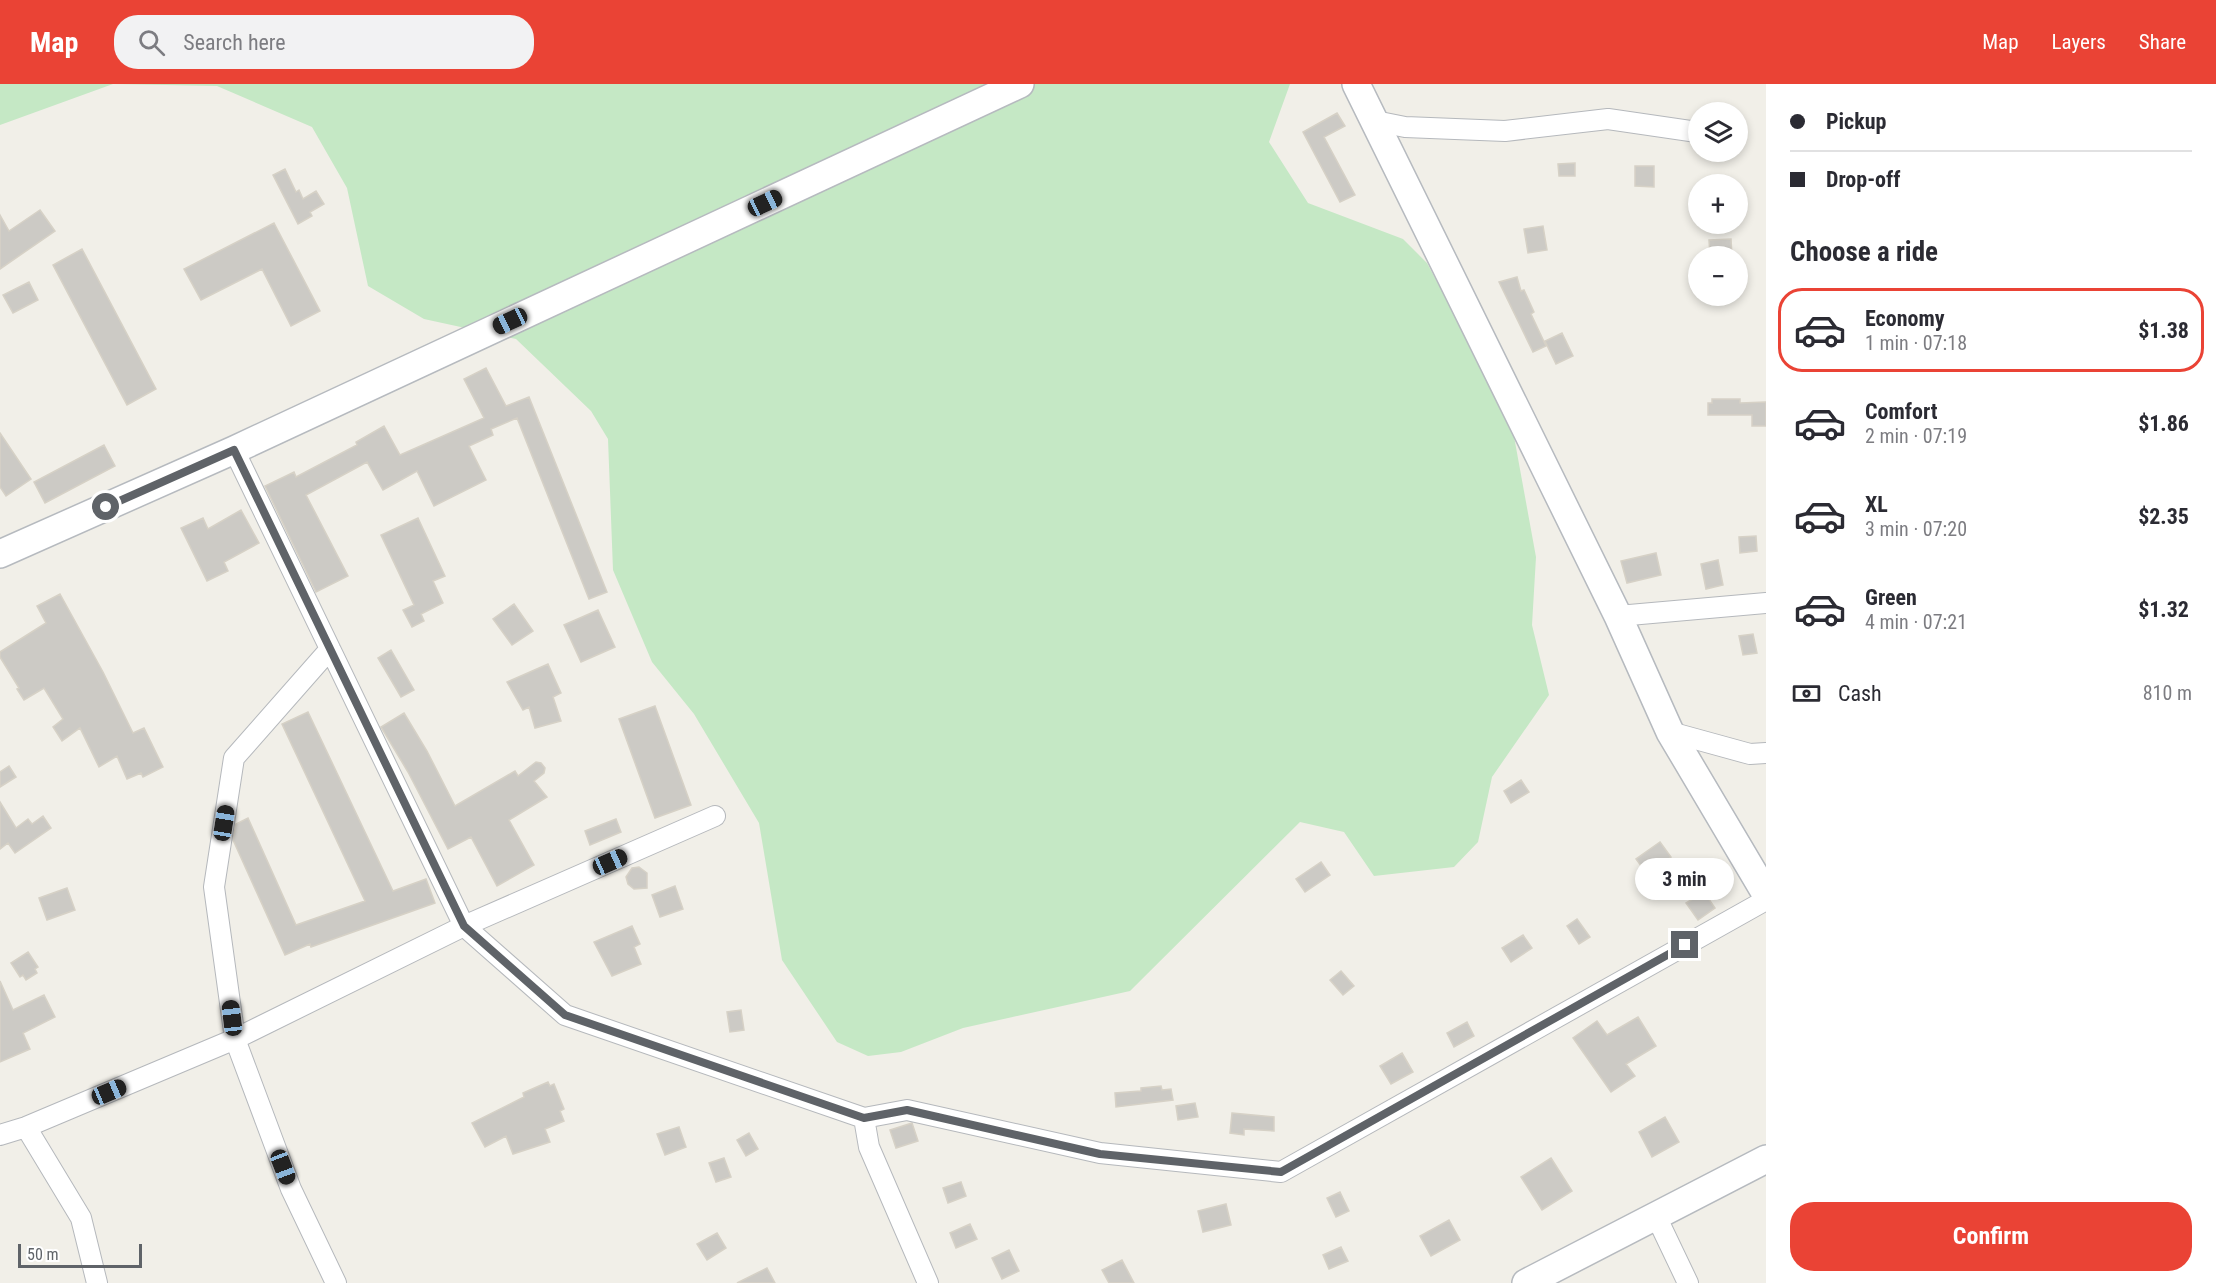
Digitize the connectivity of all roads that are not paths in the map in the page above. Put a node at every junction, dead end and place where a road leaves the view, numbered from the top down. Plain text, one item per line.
1 (1020, 84) edge
2 (1356, 84) edge
3 (1375, 122) junction
4 (1688, 131) edge
5 (234, 450) junction
6 (0, 554) edge
7 (1766, 603) edge
8 (1618, 616) junction
9 (330, 649) junction
10 (1670, 732) junction
11 (1766, 753) edge
12 (715, 816) dead end
13 (1766, 894) edge
14 (1766, 900) edge
15 (464, 926) junction
16 (235, 1040) junction
17 (864, 1118) junction
18 (26, 1126) junction
19 (0, 1135) edge
20 (1766, 1159) edge
21 (1656, 1216) junction
22 (97, 1283) edge
23 (336, 1283) edge
24 (928, 1283) edge
25 (1526, 1283) edge
26 (1688, 1283) edge

1 - 5 street
2 - 3 street
3 - 4 street
3 - 8 street
5 - 6 street
5 - 9 street
7 - 8 street
8 - 10 street
9 - 15 street
9 - 16 street
10 - 11 street
10 - 13 street
12 - 15 street
14 - 17 street
15 - 16 street
15 - 17 street
16 - 18 street
16 - 23 street
17 - 24 street
18 - 19 street
18 - 22 street
20 - 21 street
21 - 25 street
21 - 26 street

